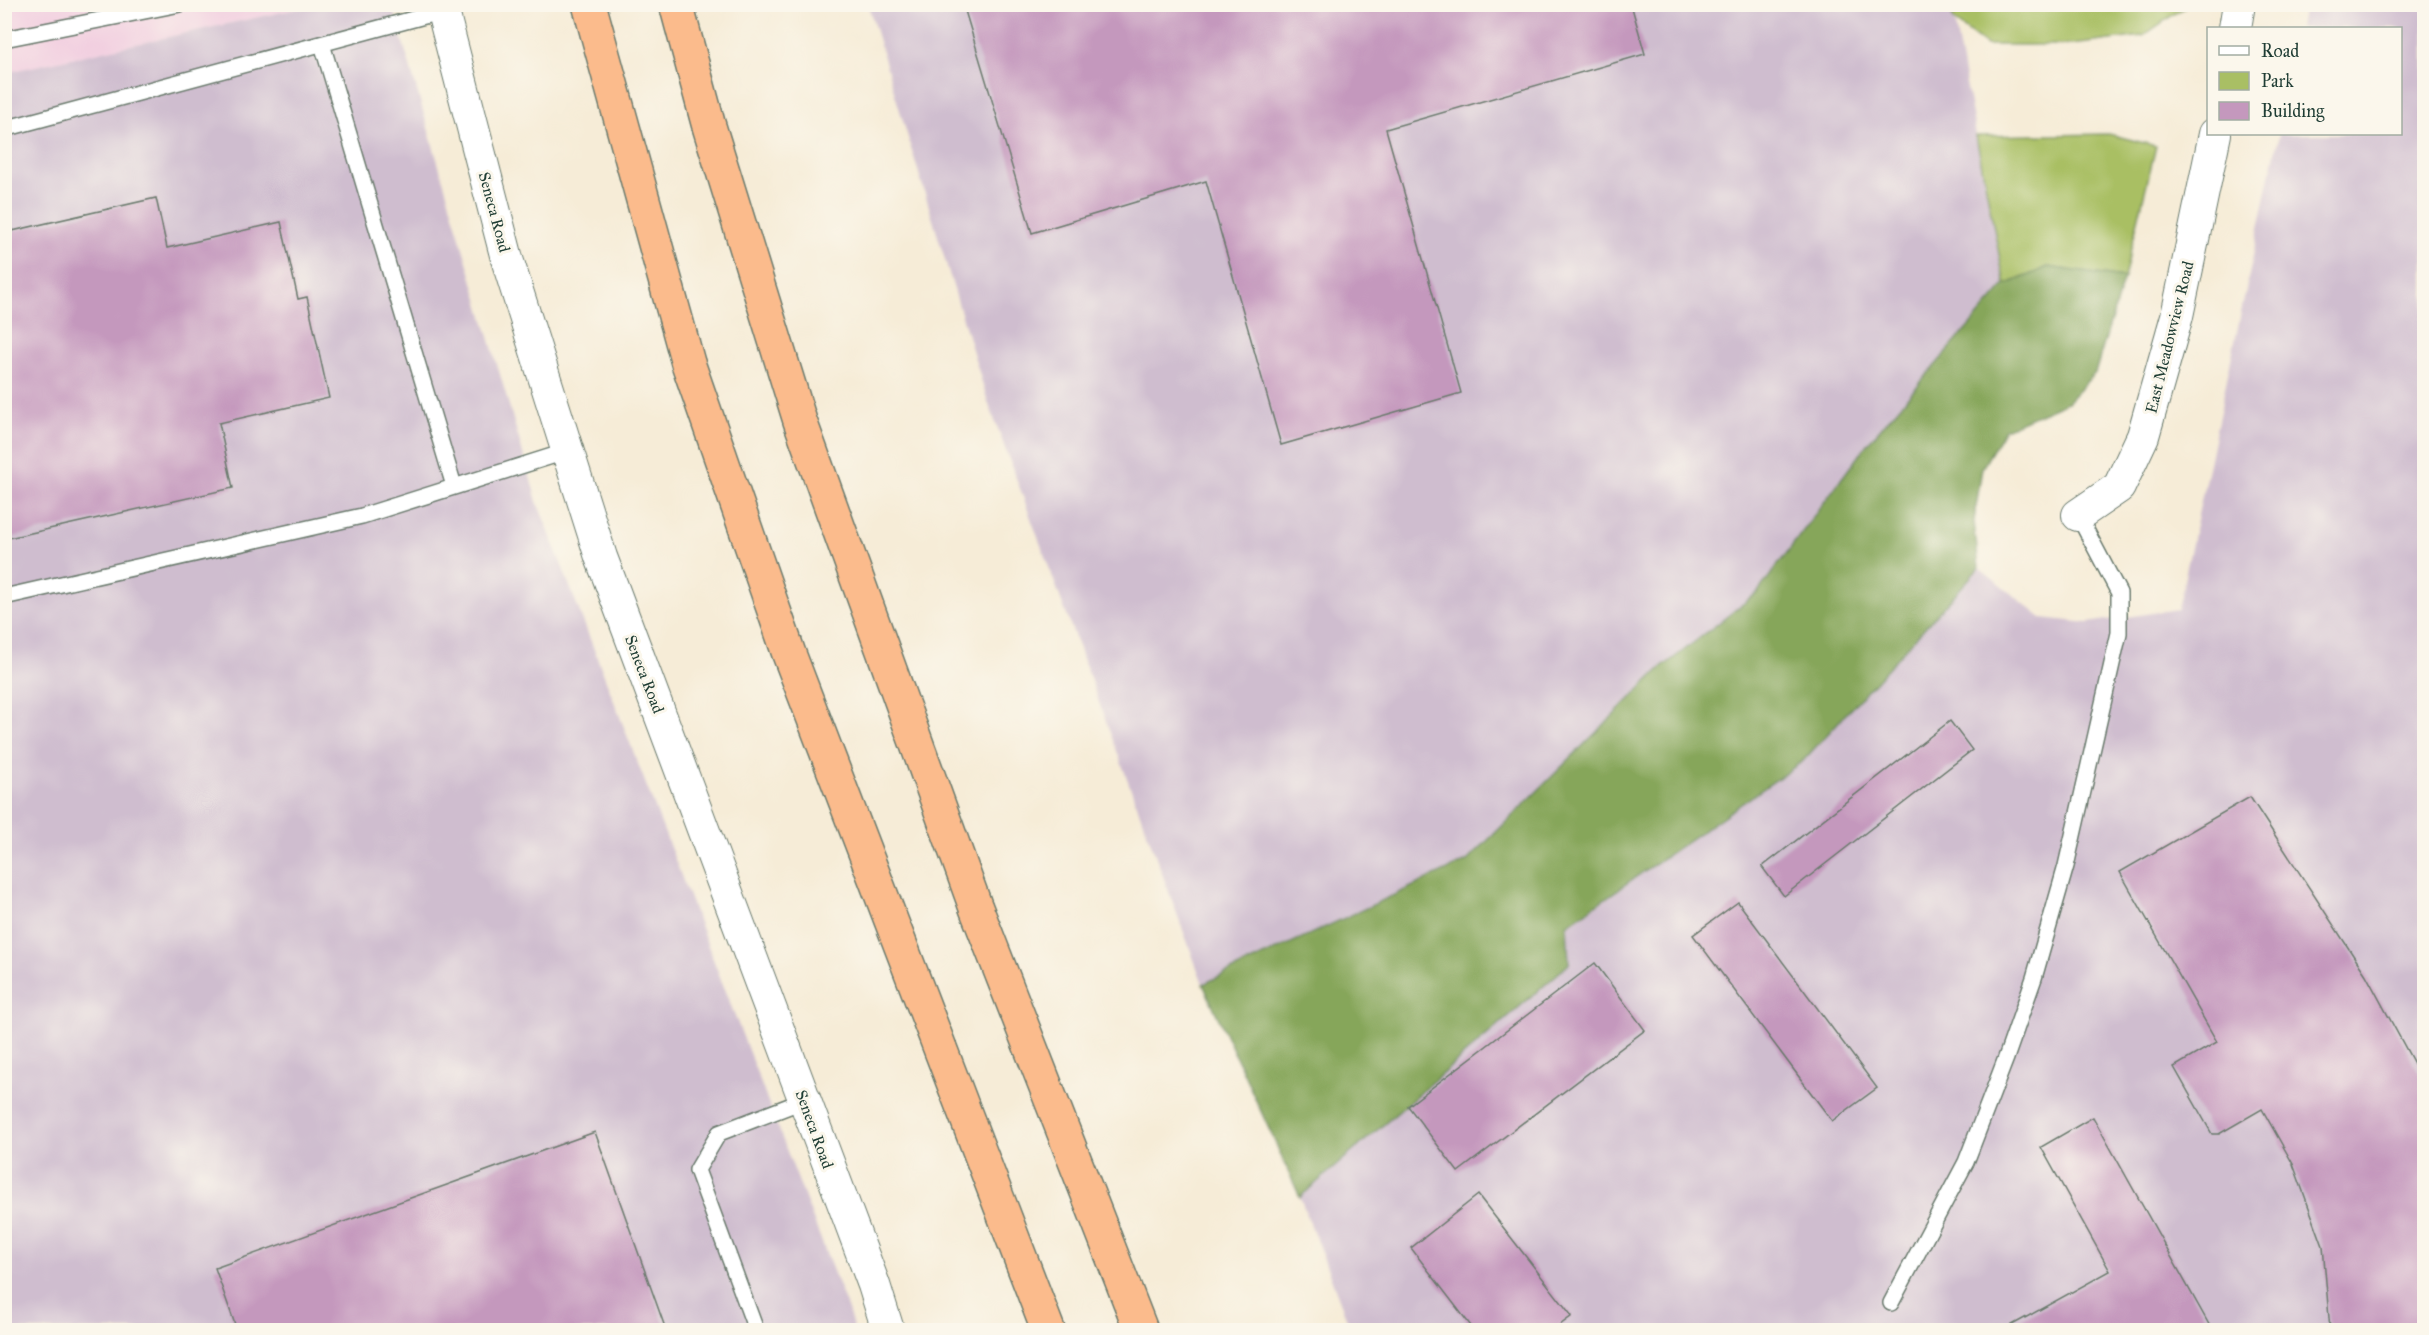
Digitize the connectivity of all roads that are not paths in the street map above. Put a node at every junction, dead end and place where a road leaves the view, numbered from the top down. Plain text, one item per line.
1 (180, 4) edge
2 (590, 4) edge
3 (676, 4) edge
4 (2239, 4) edge
5 (442, 8) edge
6 (2235, 27) edge
7 (4, 39) edge
8 (322, 44) junction
9 (4, 129) edge
10 (2216, 135) edge
11 (568, 451) junction
12 (454, 486) junction
13 (2078, 515) joint
14 (4, 597) edge
15 (805, 1100) junction
16 (1891, 1303) dead end
17 (756, 1330) edge
18 (888, 1330) edge
19 (1048, 1330) edge
20 (1142, 1330) edge

1 - 7 lane
2 - 19 highway
3 - 20 highway
4 - 6 street
5 - 8 lane
5 - 11 street, Seneca Road
8 - 9 lane
8 - 12 lane
10 - 13 street, East Meadowview Road
11 - 12 lane
11 - 15 street, Seneca Road
12 - 14 lane
13 - 16 lane
15 - 17 lane
15 - 18 street, Seneca Road

